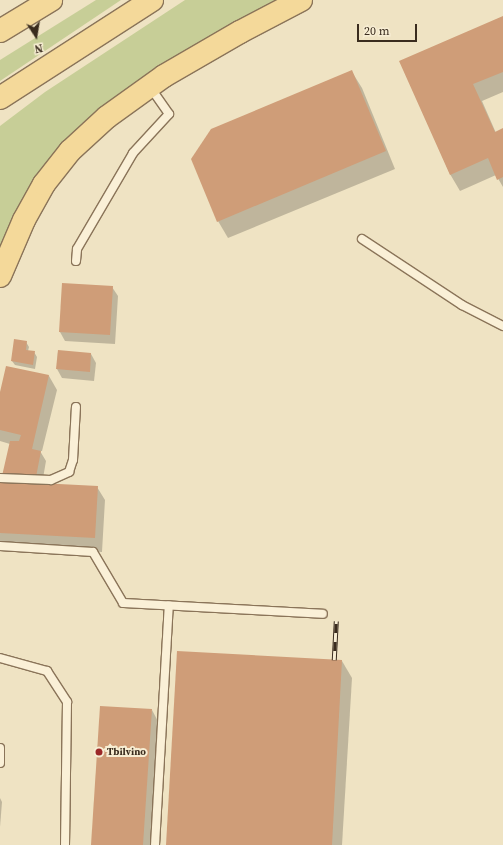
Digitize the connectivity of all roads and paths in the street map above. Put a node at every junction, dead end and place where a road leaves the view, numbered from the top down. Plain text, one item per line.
1 (152, 0) edge
2 (301, 0) edge
3 (41, 3) edge
4 (0, 31) edge
5 (149, 86) junction
6 (0, 98) edge
7 (362, 239) dead end
8 (76, 261) dead end
9 (0, 276) edge
10 (503, 326) edge
11 (76, 407) dead end
12 (0, 478) edge
13 (0, 546) edge
14 (169, 605) junction
15 (323, 614) dead end
16 (0, 658) edge
17 (0, 748) edge
18 (0, 763) edge
19 (65, 845) edge
20 (155, 845) edge

1 - 6 main road
2 - 5 main road
3 - 4 main road
5 - 8 lane
5 - 9 main road
7 - 10 lane
11 - 12 lane
13 - 14 lane
14 - 15 lane
14 - 20 lane
16 - 19 lane
17 - 18 lane

